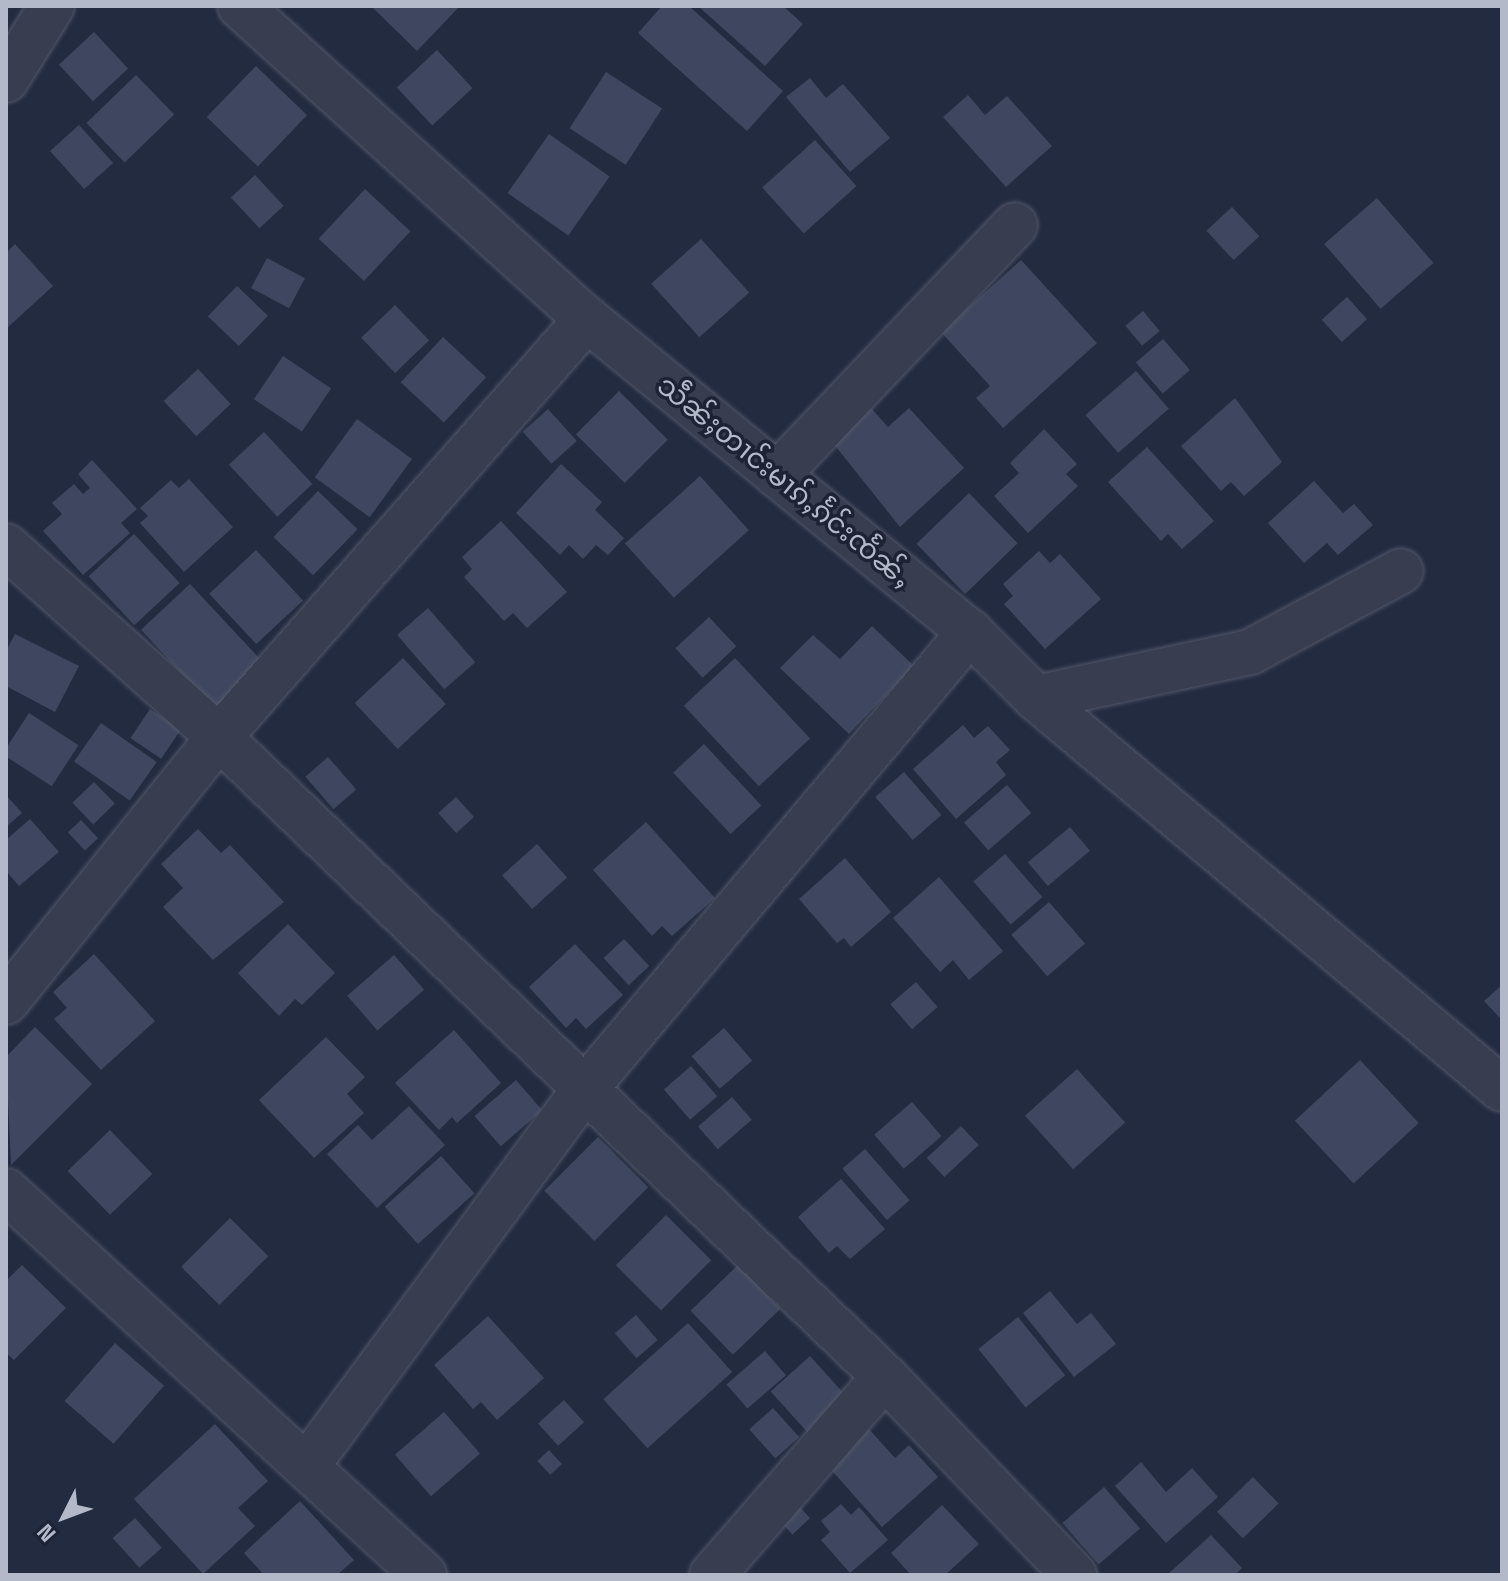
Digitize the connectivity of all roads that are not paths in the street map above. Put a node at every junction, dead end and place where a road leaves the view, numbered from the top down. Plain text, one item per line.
1 (52, 6) edge
2 (240, 6) edge
3 (6, 80) edge
4 (1015, 225) dead end
5 (587, 319) junction
6 (777, 475) junction
7 (6, 546) edge
8 (1401, 571) dead end
9 (970, 632) junction
10 (1036, 698) junction
11 (219, 737) junction
12 (6, 1002) edge
13 (585, 1089) junction
14 (1502, 1089) edge
15 (6, 1191) edge
16 (885, 1377) junction
17 (309, 1463) junction
18 (424, 1575) edge
19 (712, 1575) edge
20 (1074, 1575) edge

1 - 3 street
2 - 5 street, သဵၼ်ႈတၢင်းမၢၵ်ႇၵႅင်းၸႅၼ်ႇ
4 - 6 street
5 - 6 street, သဵၼ်ႈတၢင်းမၢၵ်ႇၵႅင်းၸႅၼ်ႇ
5 - 11 street
6 - 9 street, သဵၼ်ႈတၢင်းမၢၵ်ႇၵႅင်းၸႅၼ်ႇ
7 - 11 street
8 - 10 street
9 - 10 street, သဵၼ်ႈတၢင်းမၢၵ်ႇၵႅင်းၸႅၼ်ႇ
9 - 13 street
10 - 14 street, သဵၼ်ႈတၢင်းမၢၵ်ႇၵႅင်းၸႅၼ်ႇ
11 - 12 street
11 - 13 street
13 - 16 street
13 - 17 street
15 - 17 street
16 - 19 street
16 - 20 street
17 - 18 street

